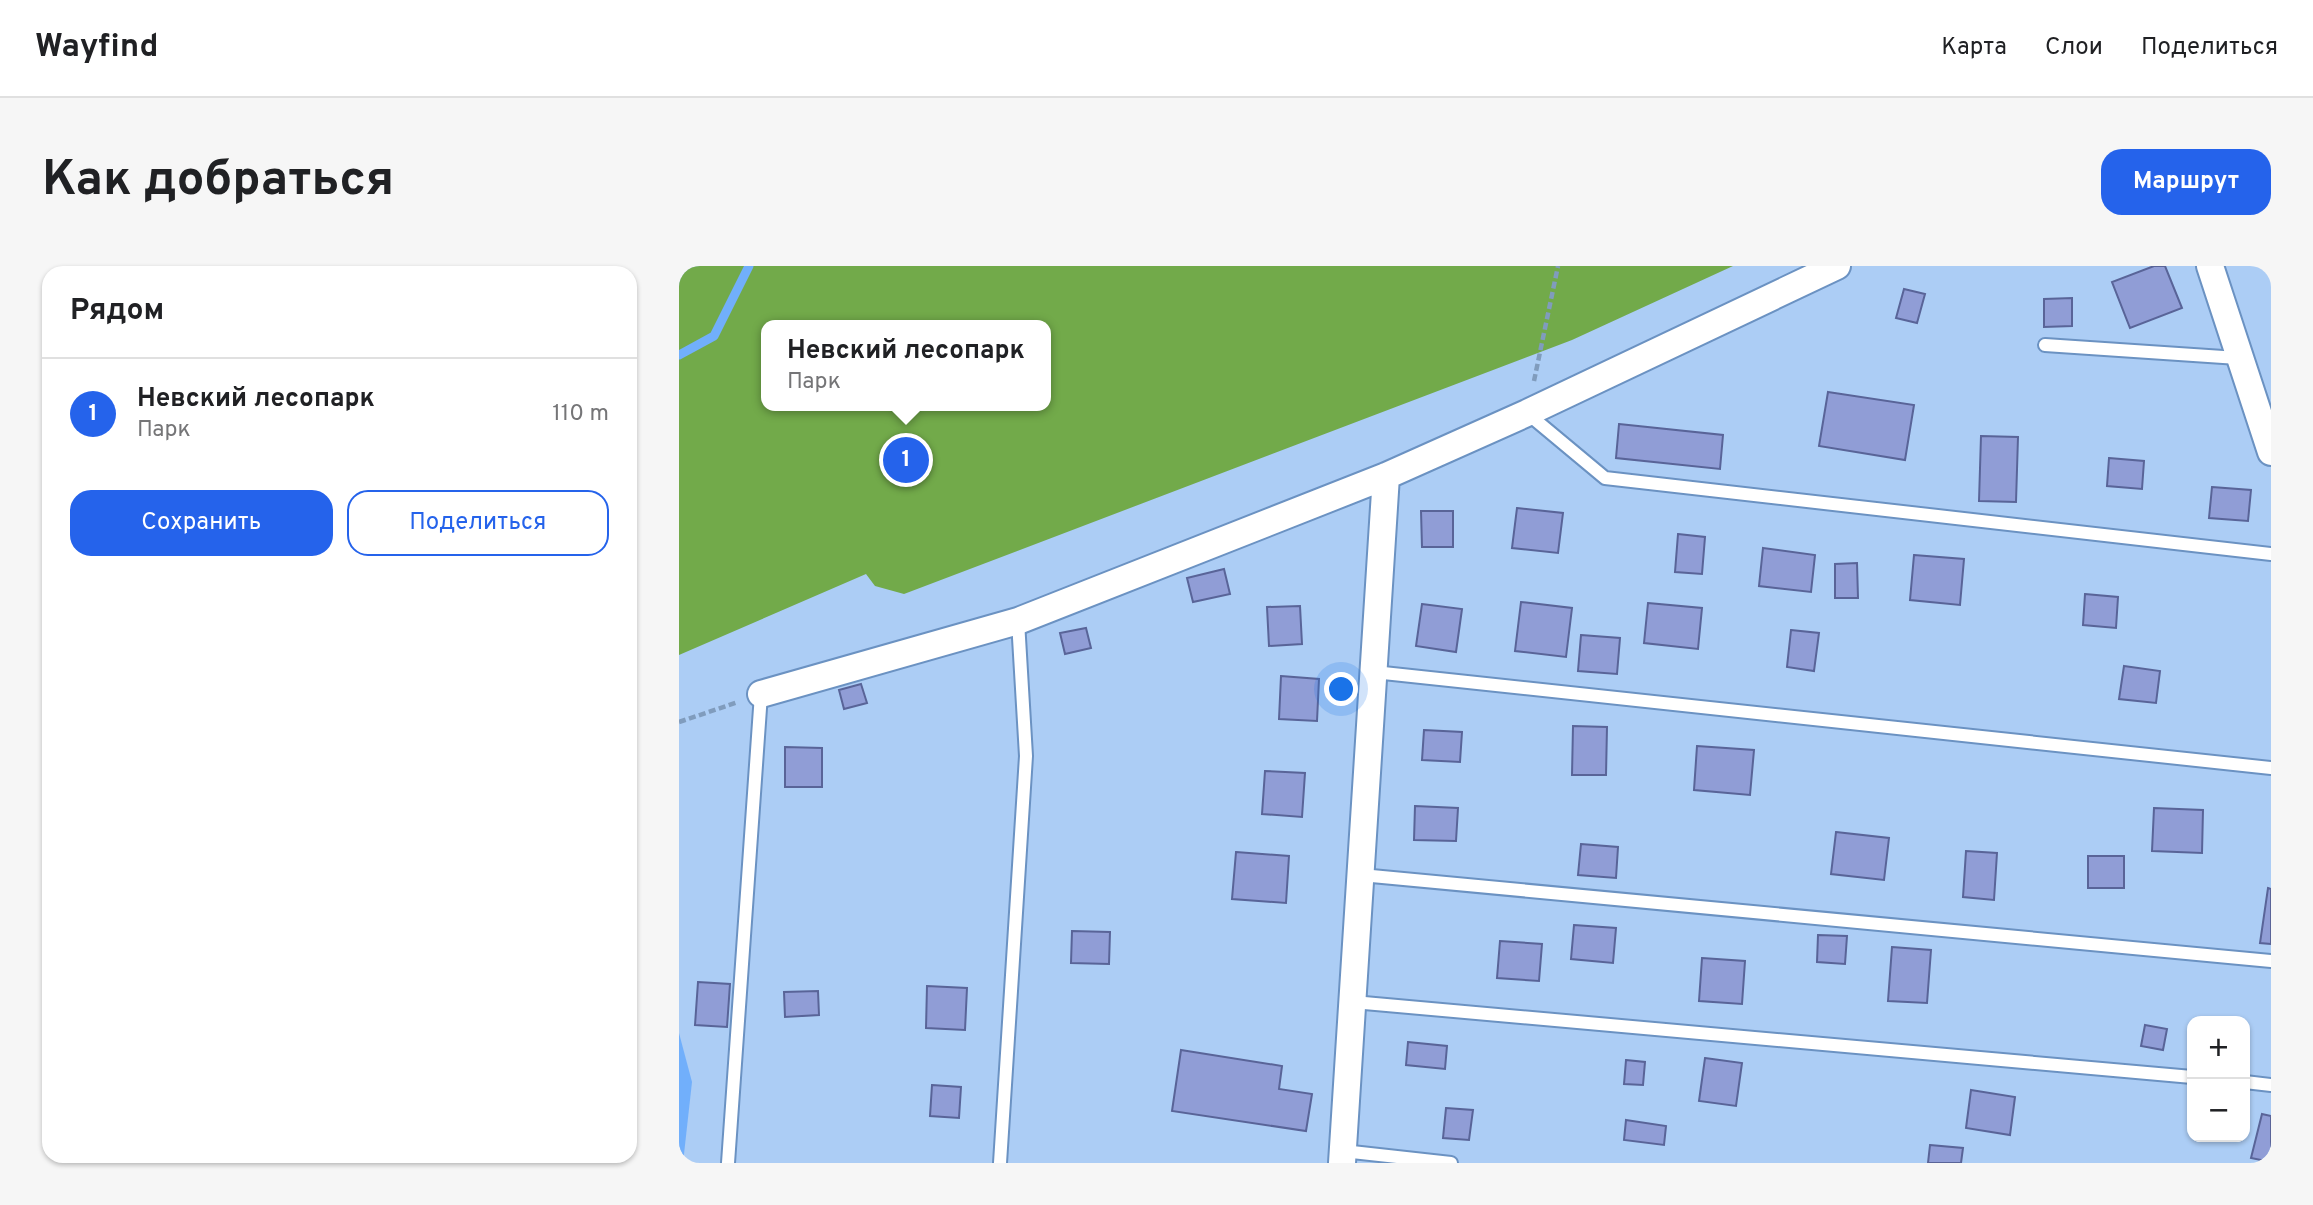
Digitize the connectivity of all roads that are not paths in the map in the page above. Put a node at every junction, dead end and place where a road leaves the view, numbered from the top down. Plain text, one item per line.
1 (1837, 266) edge
2 (2210, 266) edge
3 (2045, 345) dead end
4 (2238, 358) junction
5 (1527, 412) junction
6 (2271, 450) edge
7 (1386, 476) junction
8 (2271, 554) edge
9 (1019, 621) junction
10 (1374, 672) junction
11 (761, 694) joint
12 (2271, 768) edge
13 (1361, 875) junction
14 (2271, 961) edge
15 (1353, 1002) junction
16 (2187, 1077) edge
17 (2250, 1083) edge
18 (2271, 1085) edge
19 (1343, 1157) edge
20 (728, 1163) edge
21 (1000, 1163) edge
22 (1451, 1163) edge

1 - 5 street
2 - 4 street
3 - 4 lane
4 - 6 street
5 - 7 street
5 - 8 lane
7 - 9 street
7 - 10 street
9 - 11 street
9 - 21 lane
10 - 12 lane
10 - 13 street
11 - 20 lane
13 - 14 lane
13 - 15 street
15 - 16 lane
15 - 19 street
17 - 18 lane
19 - 22 lane

